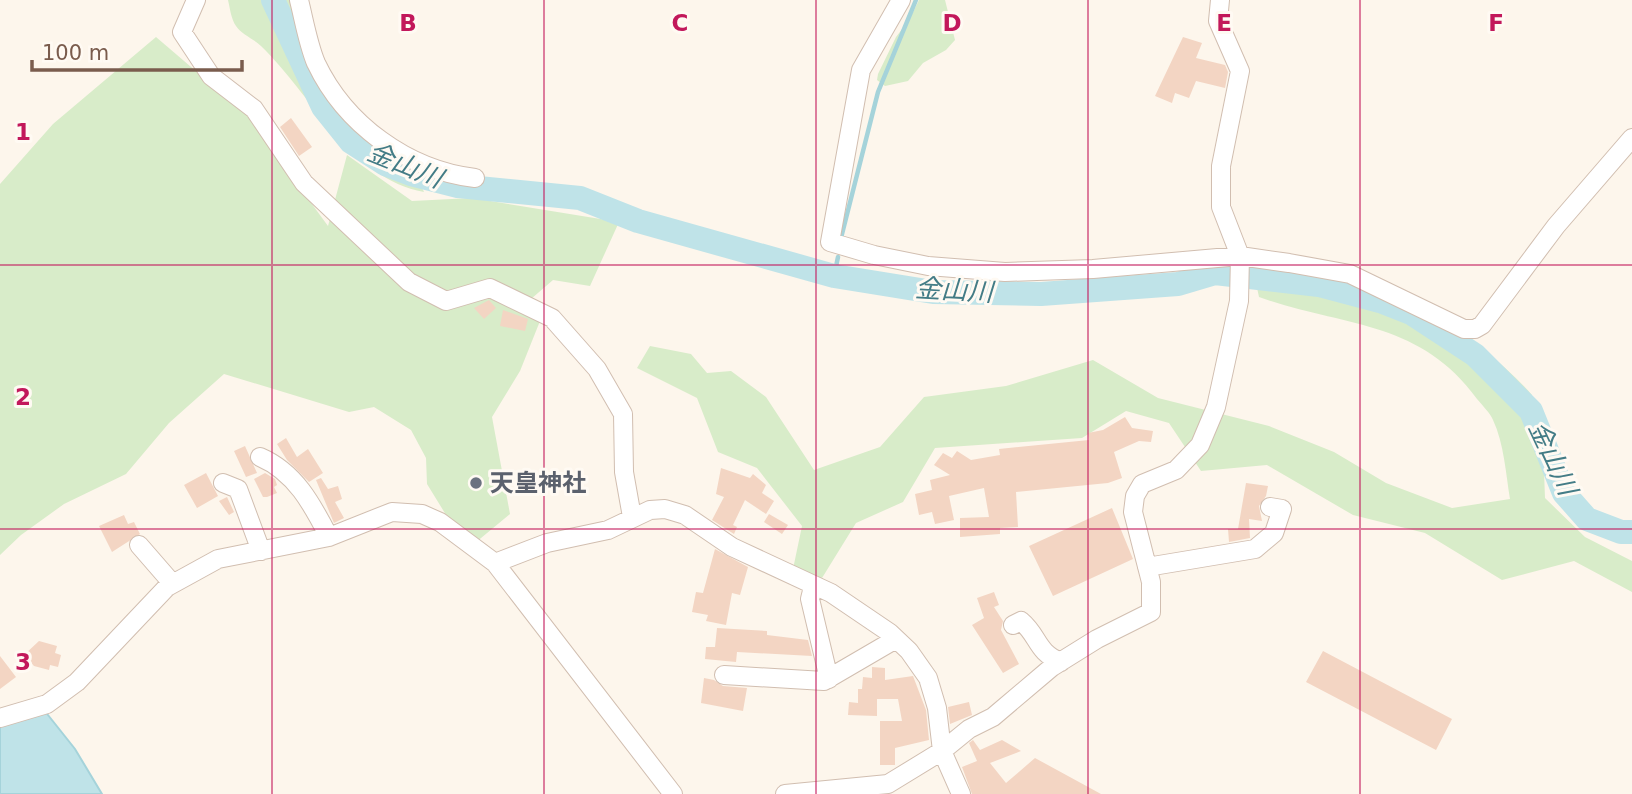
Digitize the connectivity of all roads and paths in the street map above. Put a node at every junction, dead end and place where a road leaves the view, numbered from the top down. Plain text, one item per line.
1 (196, 0) edge
2 (299, 0) edge
3 (901, 0) edge
4 (1220, 0) edge
5 (1632, 138) edge
6 (475, 178) dead end
7 (1240, 260) junction
8 (260, 457) dead end
9 (223, 483) dead end
10 (1270, 507) dead end
11 (632, 517) junction
12 (329, 537) junction
13 (139, 545) dead end
14 (261, 551) junction
15 (495, 563) junction
16 (1147, 567) junction
17 (172, 583) junction
18 (813, 587) junction
19 (1013, 625) dead end
20 (896, 639) junction
21 (1060, 662) junction
22 (724, 675) dead end
23 (829, 679) junction
24 (0, 718) edge
25 (942, 751) junction
26 (673, 794) edge
27 (785, 794) edge
28 (961, 794) edge

1 - 11 street
2 - 6 street
3 - 7 street
4 - 7 street
5 - 7 street
7 - 16 street
8 - 12 street
9 - 14 street
10 - 16 street
11 - 15 street
11 - 18 street
12 - 14 street
12 - 15 street
13 - 17 street
14 - 17 street
15 - 26 street
16 - 21 street
17 - 24 street
18 - 20 street
18 - 23 street
19 - 21 street
20 - 23 street
20 - 25 street
21 - 25 street
22 - 23 street
25 - 27 street
25 - 28 street

